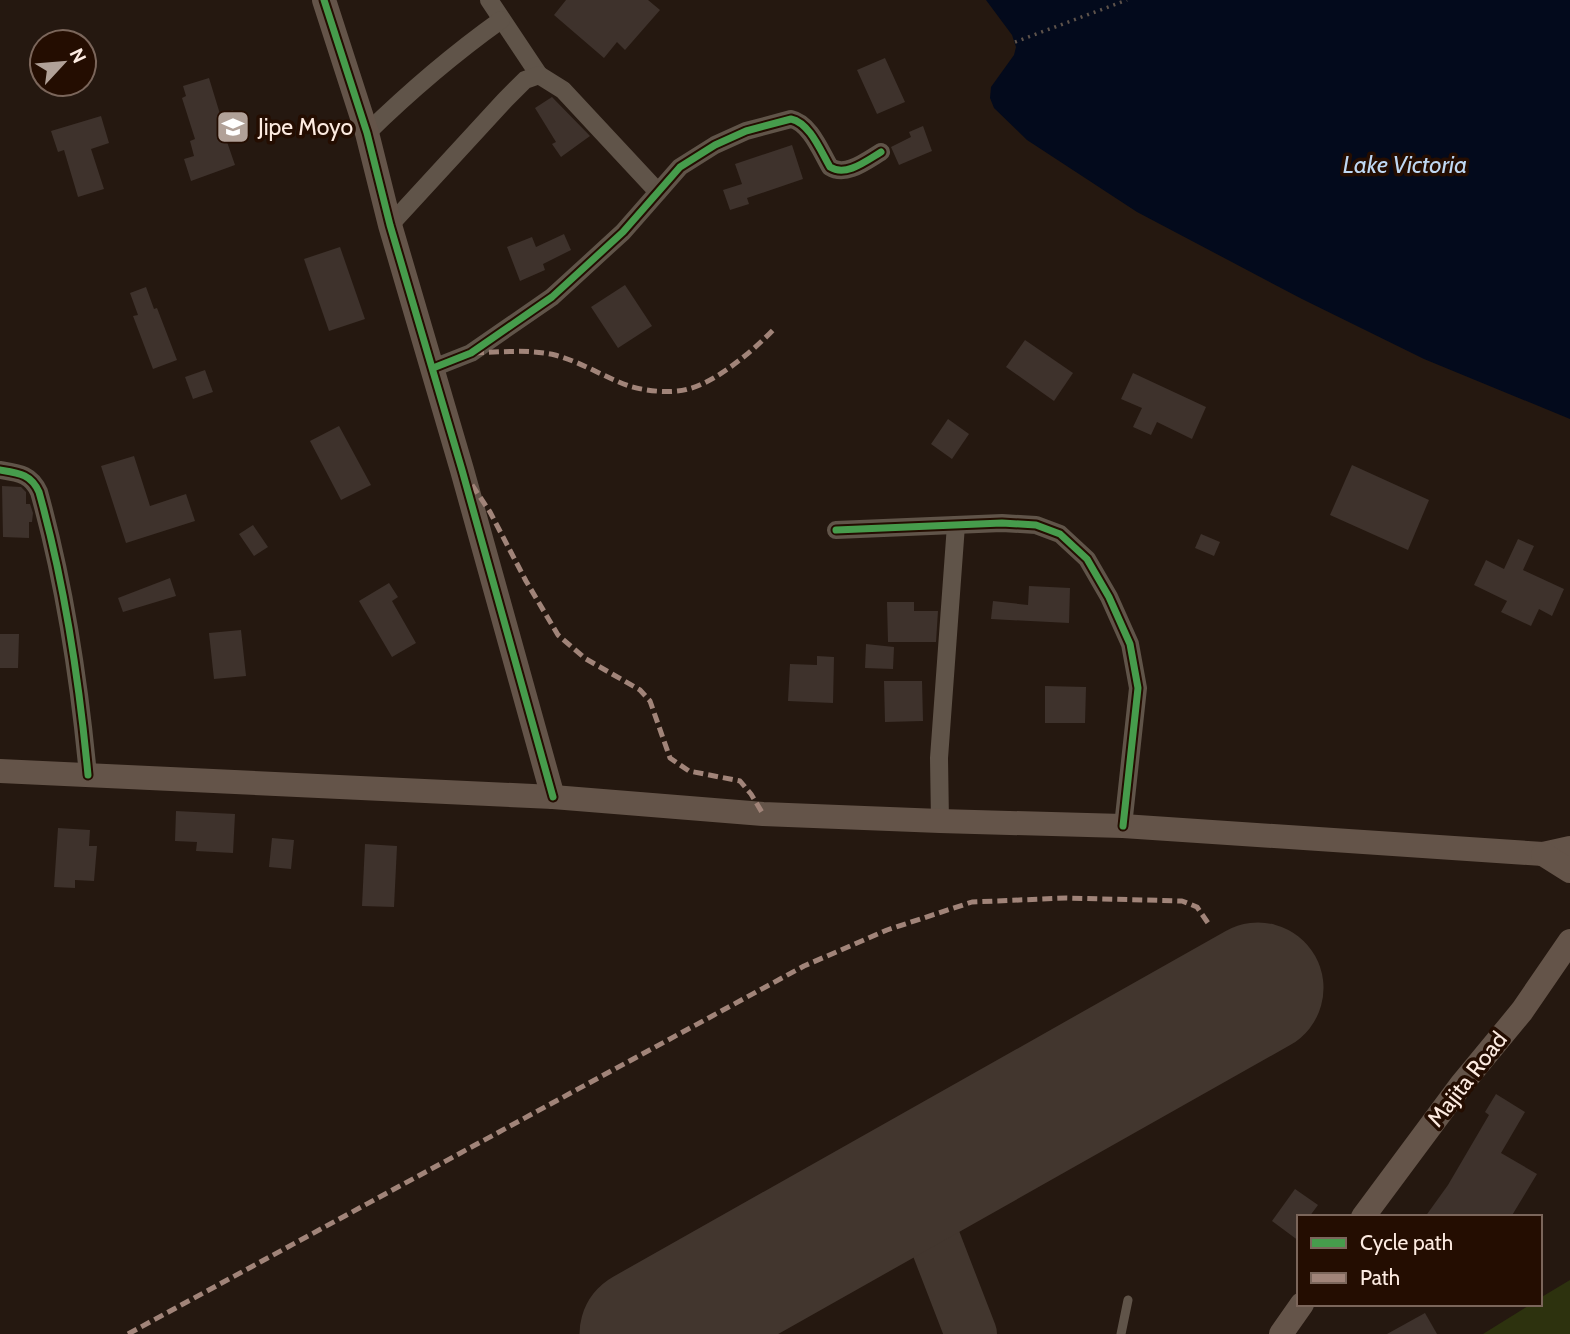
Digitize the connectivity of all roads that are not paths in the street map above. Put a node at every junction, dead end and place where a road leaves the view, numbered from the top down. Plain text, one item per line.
1 (324, 0) edge
2 (489, 0) edge
3 (501, 20) junction
4 (539, 75) junction
5 (367, 133) junction
6 (881, 152) dead end
7 (658, 192) junction
8 (390, 225) junction
9 (433, 368) junction
10 (0, 470) edge
11 (956, 525) junction
12 (836, 530) dead end
13 (0, 771) edge
14 (88, 775) junction
15 (553, 797) junction
16 (940, 821) junction
17 (1123, 826) junction
18 (1570, 848) edge
19 (1543, 854) junction
20 (1570, 871) edge
21 (1570, 940) edge
22 (1364, 1215) edge
23 (1128, 1300) dead end
24 (1301, 1306) edge
25 (1121, 1334) edge
26 (1281, 1334) edge

1 - 5 main road
2 - 3 street
3 - 4 street
3 - 5 street
4 - 7 street
4 - 8 street
5 - 8 main road
6 - 7 street
7 - 9 street
8 - 9 main road
9 - 15 main road
10 - 14 street
11 - 12 street
11 - 16 street
11 - 17 street
13 - 14 main road
14 - 15 main road
15 - 16 main road
16 - 17 main road
17 - 19 main road
18 - 19 main road
19 - 20 main road
21 - 22 main road, Majita Road
23 - 25 lane
24 - 26 main road

